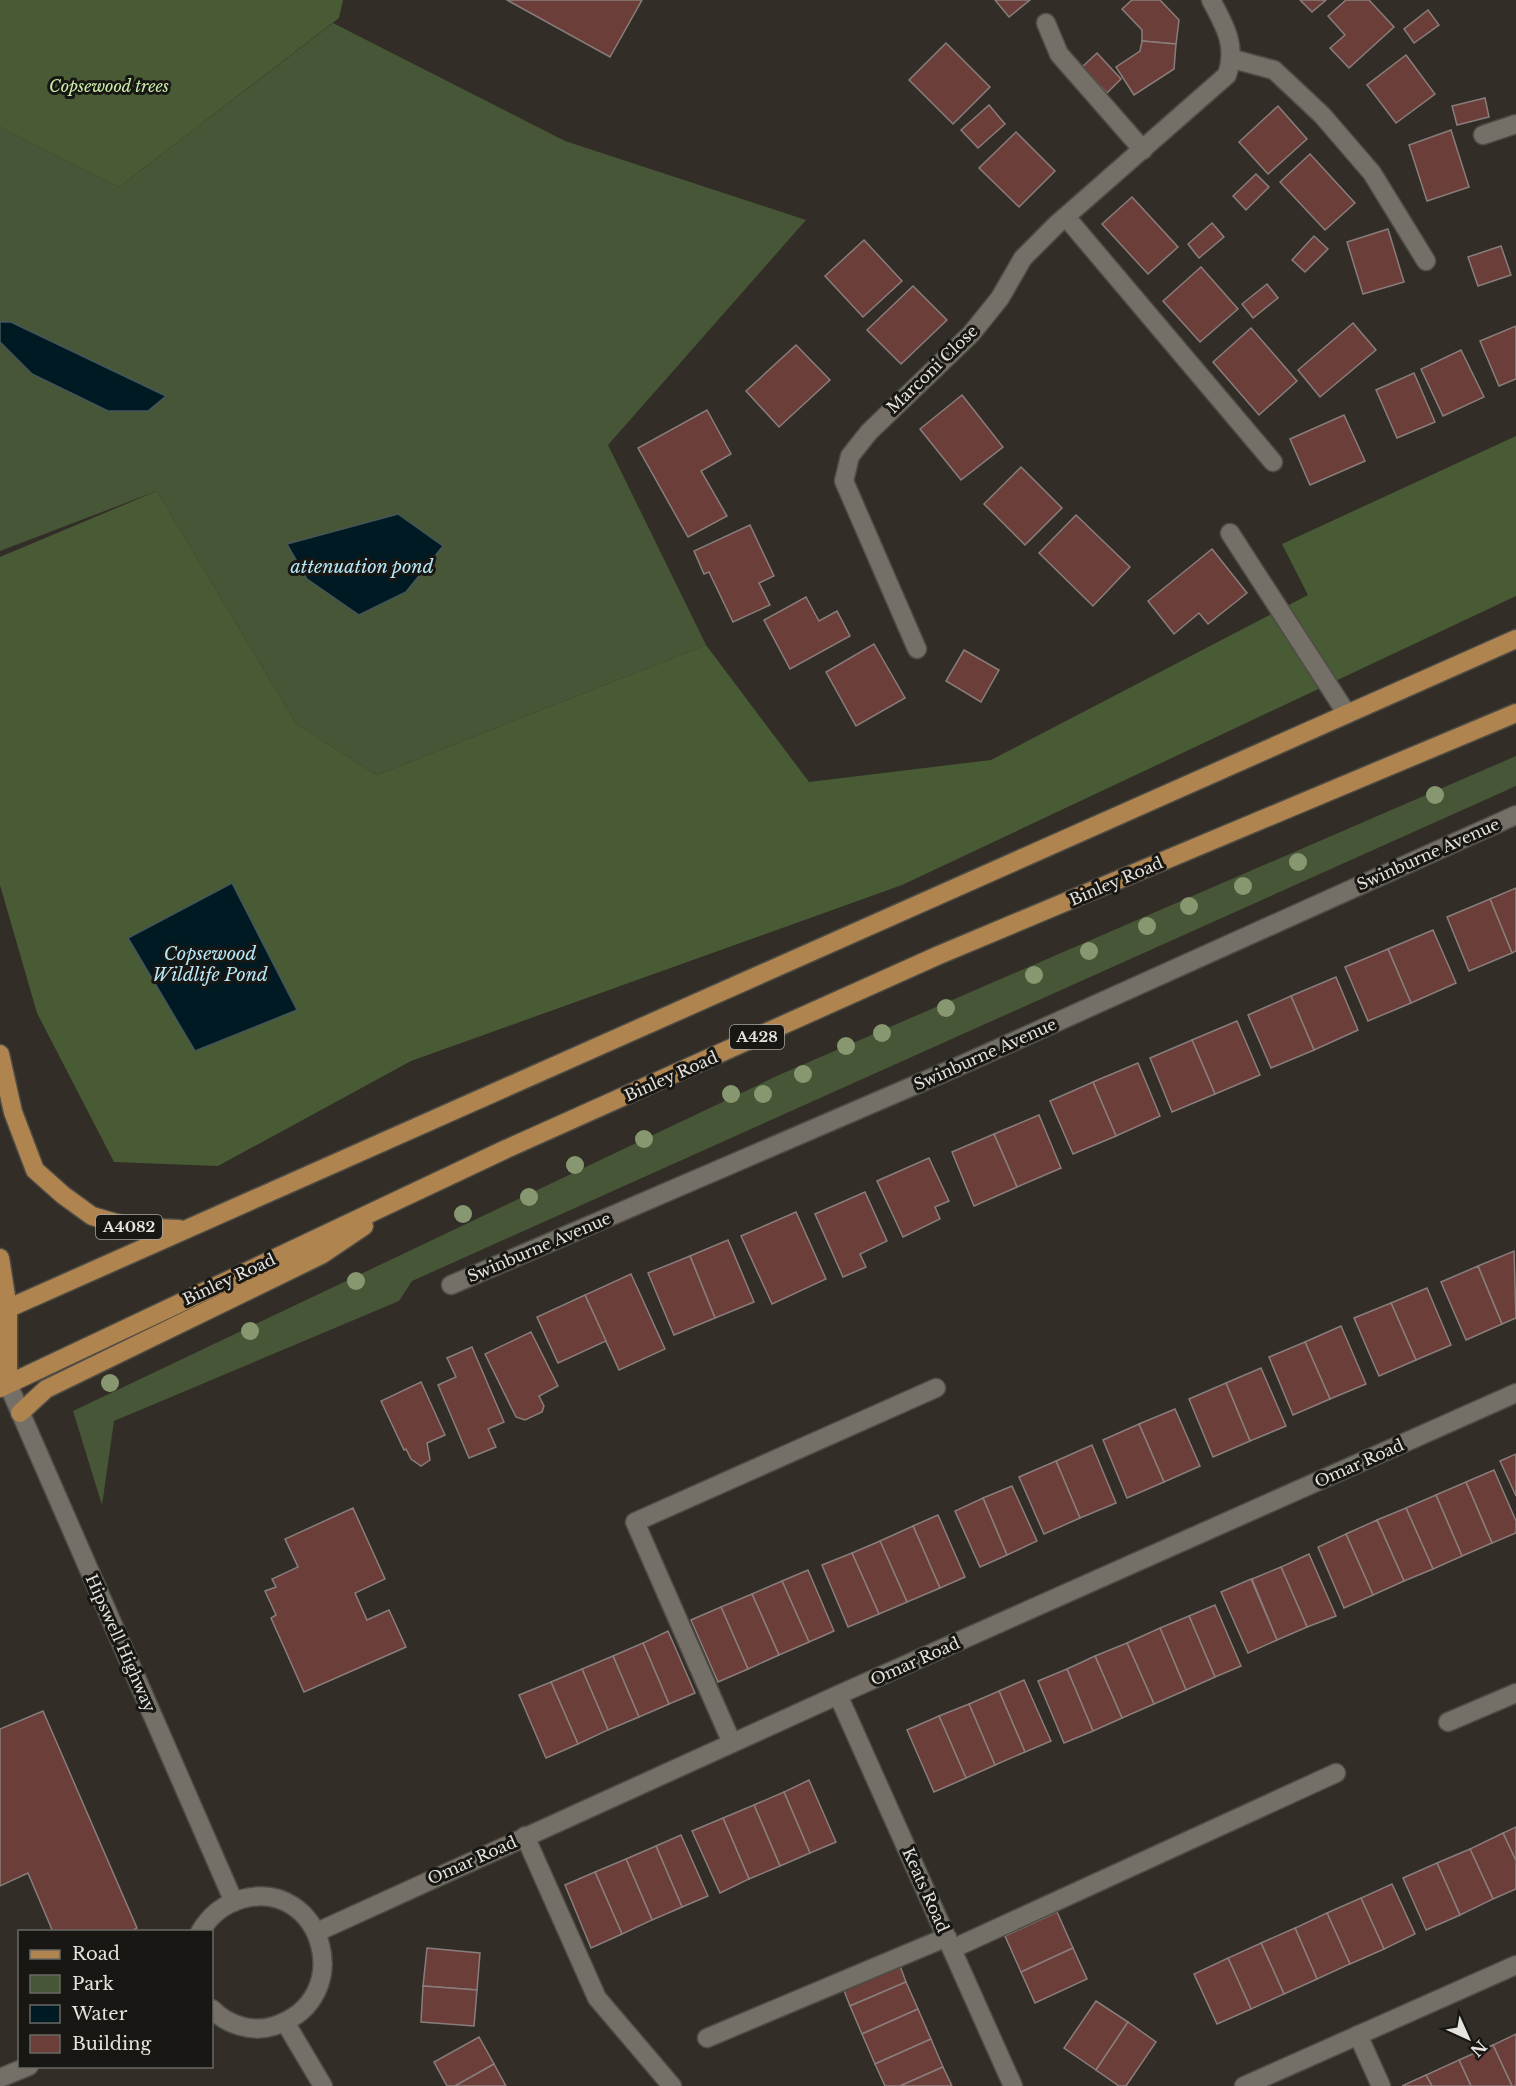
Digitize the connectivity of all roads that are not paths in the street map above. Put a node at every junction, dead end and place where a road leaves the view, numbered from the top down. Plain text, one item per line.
1 (1211, 0) edge
2 (1046, 23) dead end
3 (1233, 59) junction
4 (1516, 124) edge
5 (1483, 135) dead end
6 (1143, 150) junction
7 (1066, 217) junction
8 (1426, 261) dead end
9 (1273, 462) dead end
10 (1230, 533) dead end
11 (1516, 639) edge
12 (917, 649) dead end
13 (1516, 713) edge
14 (1347, 714) junction
15 (1516, 814) edge
16 (0, 1054) edge
17 (407, 1196) junction
18 (188, 1228) junction
19 (0, 1258) edge
20 (451, 1285) dead end
21 (4, 1311) edge
22 (2, 1381) edge
23 (936, 1388) dead end
24 (1516, 1393) edge
25 (20, 1413) junction
26 (1516, 1693) edge
27 (838, 1695) junction
28 (1448, 1722) dead end
29 (732, 1743) junction
30 (1336, 1773) dead end
31 (525, 1836) junction
32 (234, 1902) junction
33 (202, 1930) edge
34 (317, 1932) junction
35 (950, 1943) junction
36 (1516, 1965) edge
37 (213, 2010) edge
38 (285, 2022) junction
39 (1358, 2035) junction
40 (707, 2038) dead end
41 (26, 2068) edge
42 (0, 2078) edge
43 (323, 2086) edge
44 (672, 2086) edge
45 (1013, 2086) edge
46 (1244, 2086) edge
47 (1381, 2086) edge

1 - 3 street
2 - 6 street
3 - 6 street, Marconi Close
3 - 8 street
4 - 5 street
6 - 7 street, Marconi Close
7 - 9 street
7 - 12 street, Marconi Close
10 - 14 street
11 - 14 main road
13 - 17 main road, Binley Road / A428
14 - 18 main road
15 - 20 street, Swinburne Avenue
16 - 18 main road, A4082
17 - 22 main road, Binley Road / A428
17 - 25 main road
18 - 21 main road
19 - 21 main road
21 - 22 main road
22 - 25 street, Hipswell Highway
23 - 29 street
24 - 27 street, Omar Road
25 - 32 street, Hipswell Highway
26 - 28 street
27 - 29 street, Omar Road
27 - 35 street, Keats Road
29 - 31 street, Omar Road
30 - 35 street
31 - 34 street, Omar Road
31 - 44 street
32 - 33 street
32 - 34 street
34 - 38 street
35 - 40 street
35 - 45 street, Keats Road
36 - 39 street
37 - 38 street
38 - 43 street
39 - 46 street
39 - 47 street
41 - 42 street

